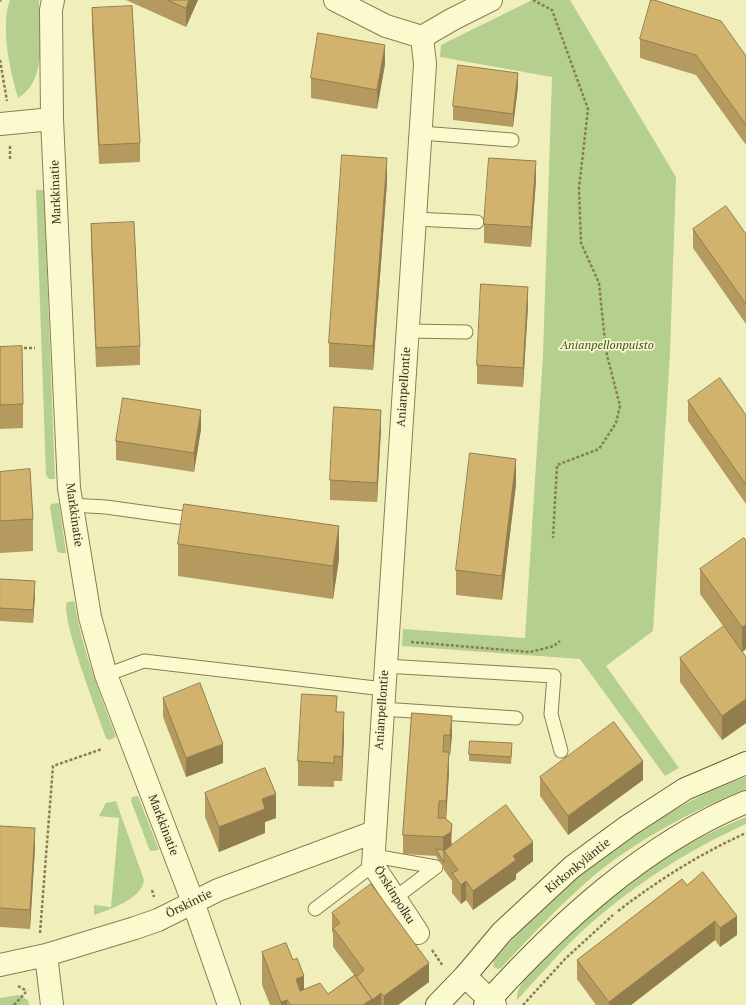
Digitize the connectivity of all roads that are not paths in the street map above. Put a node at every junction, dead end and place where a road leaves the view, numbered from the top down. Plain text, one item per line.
1 (53, 0) edge
2 (335, 0) edge
3 (491, 0) edge
4 (422, 37) junction
5 (4, 115) edge
6 (52, 119) junction
7 (420, 133) junction
8 (512, 140) dead end
9 (415, 218) junction
10 (477, 222) dead end
11 (408, 331) junction
12 (466, 332) dead end
13 (72, 505) junction
14 (208, 522) edge
15 (385, 666) junction
16 (106, 675) junction
17 (383, 699) junction
18 (516, 718) dead end
19 (561, 751) dead end
20 (746, 763) edge
21 (746, 802) edge
22 (374, 832) junction
23 (374, 861) junction
24 (395, 898) junction
25 (193, 902) junction
26 (315, 909) dead end
27 (418, 933) dead end
28 (43, 946) junction
29 (0, 965) edge
30 (465, 976) junction
31 (490, 1003) edge
32 (52, 1005) edge
33 (229, 1005) edge
34 (438, 1005) edge

1 - 6 street, Markkinatie
2 - 4 street
3 - 4 street
4 - 7 street, Anianpellontie
5 - 6 street
6 - 13 street, Markkinatie
7 - 8 lane
7 - 9 street, Anianpellontie
9 - 10 lane
9 - 11 street, Anianpellontie
11 - 12 lane
11 - 15 street, Anianpellontie
13 - 14 lane
13 - 16 street, Markkinatie
15 - 17 street, Anianpellontie
15 - 19 lane
16 - 17 lane
16 - 25 street, Markkinatie
17 - 18 lane
17 - 22 street, Anianpellontie
20 - 30 street, Kirkonkyläntie
21 - 31 street
22 - 23 street, Örskinpolku
22 - 25 street, Örskintie
23 - 24 street, Örskinpolku
23 - 24 lane
23 - 26 lane
24 - 27 street, Örskinpolku
25 - 28 street, Örskintie
25 - 33 street, Markkinatie
28 - 29 street, Örskintie
28 - 32 street
30 - 31 street
30 - 34 street, Kirkonkyläntie

